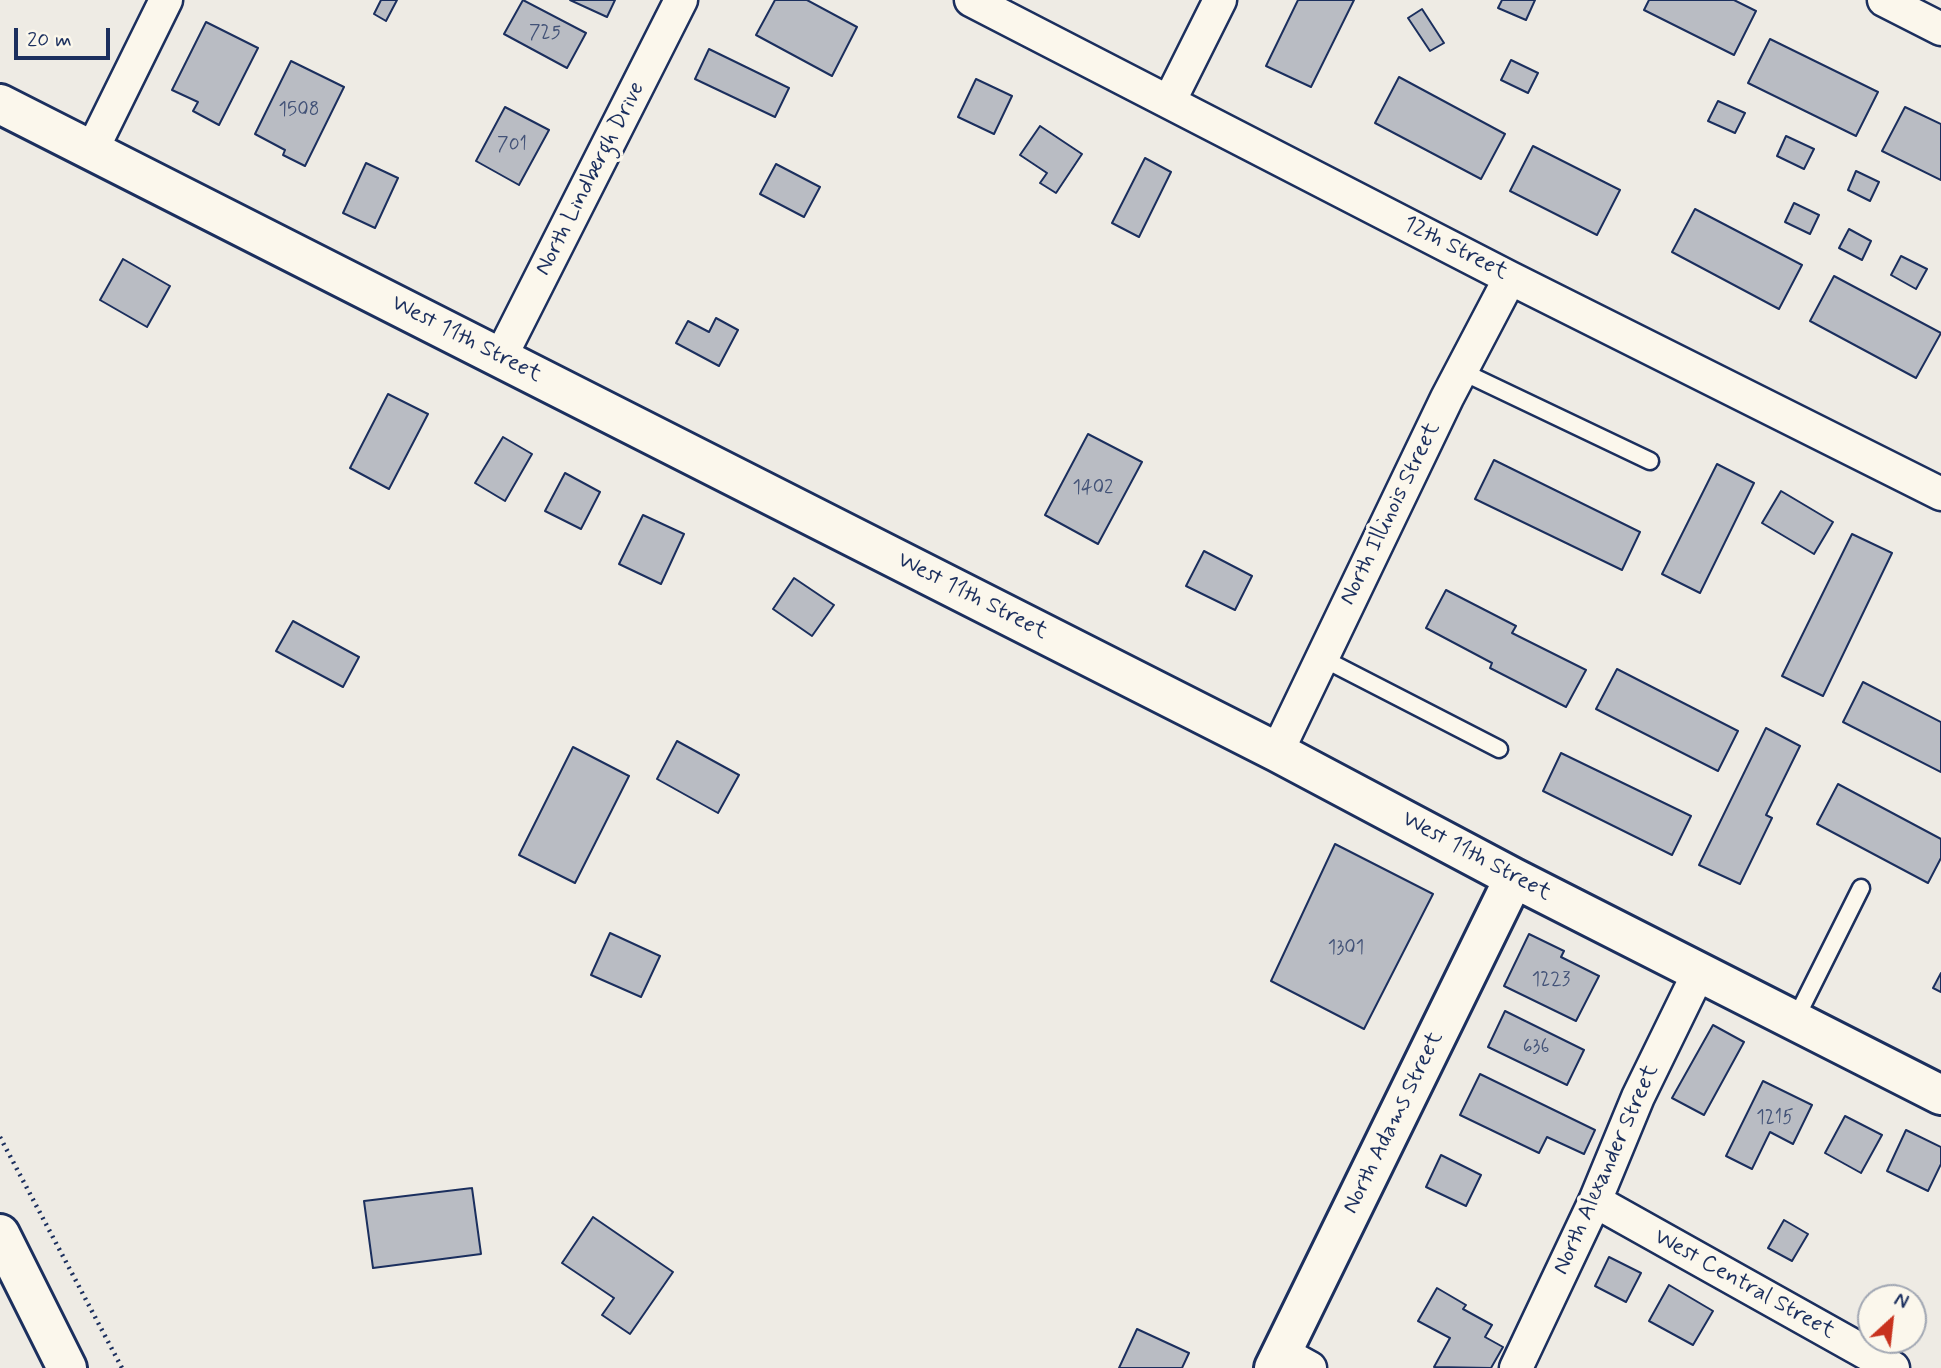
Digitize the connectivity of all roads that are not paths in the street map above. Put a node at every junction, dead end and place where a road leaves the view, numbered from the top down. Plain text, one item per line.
1 (166, 0) edge
2 (681, 0) edge
3 (971, 0) edge
4 (1220, 0) edge
5 (1884, 0) edge
6 (1941, 29) edge
7 (1169, 102) junction
8 (0, 104) edge
9 (92, 150) junction
10 (1510, 278) junction
11 (500, 358) junction
12 (1461, 371) junction
13 (1650, 461) dead end
14 (1941, 494) edge
15 (1322, 657) junction
16 (1499, 749) dead end
17 (1277, 752) junction
18 (1514, 878) junction
19 (1861, 888) dead end
20 (1699, 972) junction
21 (1795, 1020) junction
22 (1941, 1095) edge
23 (1595, 1201) junction
24 (0, 1234) edge
25 (1288, 1363) edge
26 (67, 1368) edge
27 (1516, 1368) edge
28 (1893, 1368) edge

1 - 9 street
2 - 11 street, North Lindbergh Drive
3 - 7 street, 12th Street
4 - 7 street
5 - 6 street
7 - 10 street, 12th Street
8 - 9 street, West 11th Street
9 - 11 street, West 11th Street
10 - 12 street, North Illinois Street
10 - 14 street, 12th Street
11 - 17 street, West 11th Street
12 - 13 lane
12 - 15 street, North Illinois Street
15 - 16 lane
15 - 17 street, North Illinois Street
17 - 18 street, West 11th Street
18 - 20 street, West 11th Street
18 - 25 street, North Adams Street
19 - 21 lane
20 - 21 street, West 11th Street
20 - 23 street, North Alexander Street
21 - 22 street, West 11th Street
23 - 27 street, North Alexander Street
23 - 28 street, West Central Street
24 - 26 street

